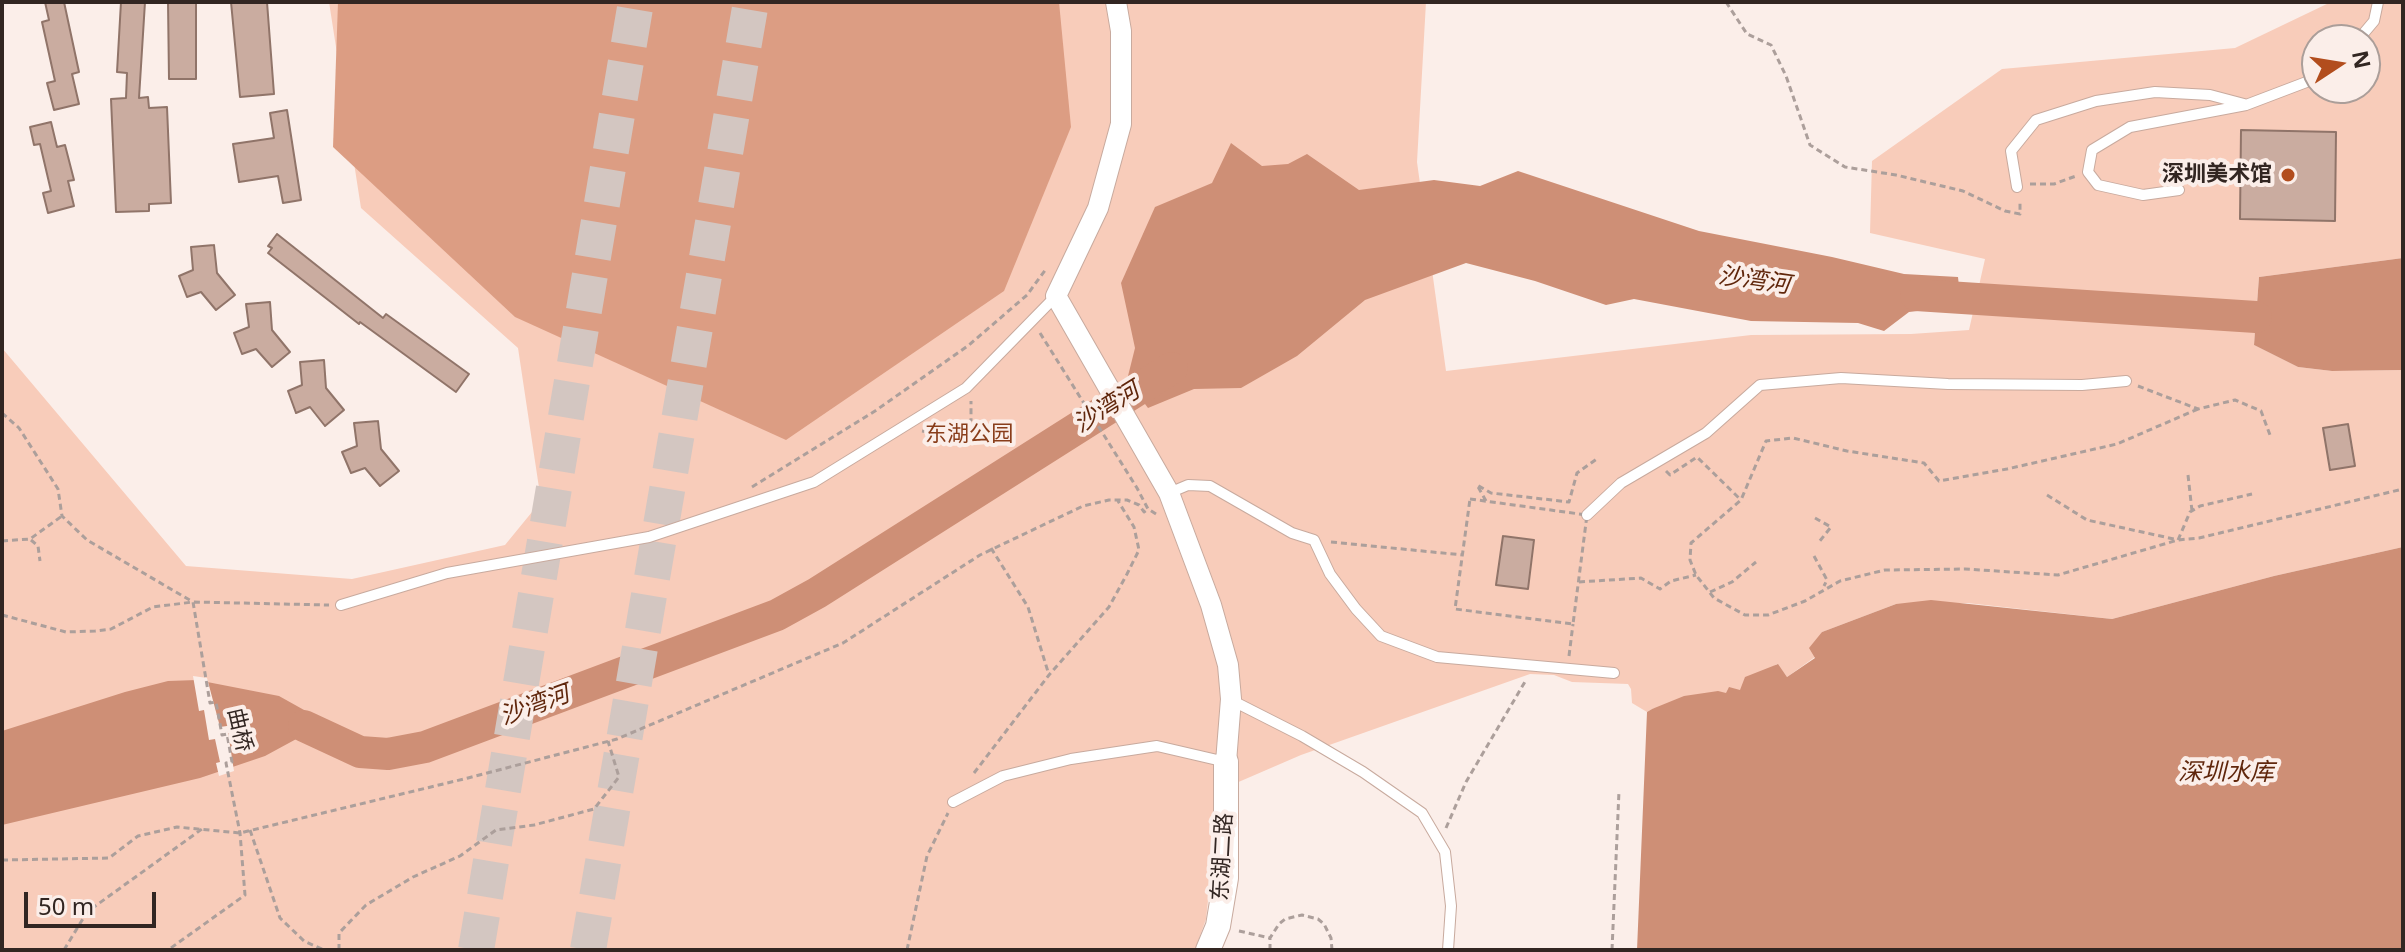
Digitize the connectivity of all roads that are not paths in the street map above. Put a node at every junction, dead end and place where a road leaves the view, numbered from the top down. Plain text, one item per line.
1 (1116, 2) edge
2 (2378, 2) edge
3 (2371, 24) edge
4 (2301, 84) edge
5 (2246, 105) junction
6 (2017, 187) road end
7 (2179, 190) dead end
8 (1056, 296) junction
9 (2126, 381) road end
10 (1169, 493) junction
11 (1587, 515) road end
12 (341, 605) road end
13 (1614, 673) dead end
14 (1231, 699) junction
15 (1226, 762) junction
16 (953, 802) road end
17 (1208, 950) edge
18 (1448, 950) edge

1 - 8 street
2 - 3 lane
4 - 5 lane
5 - 6 lane
5 - 7 lane
8 - 10 street
8 - 12 lane
9 - 11 lane
10 - 13 lane
10 - 14 street
14 - 15 street
14 - 18 lane
15 - 16 lane
15 - 17 street, 东湖二路

